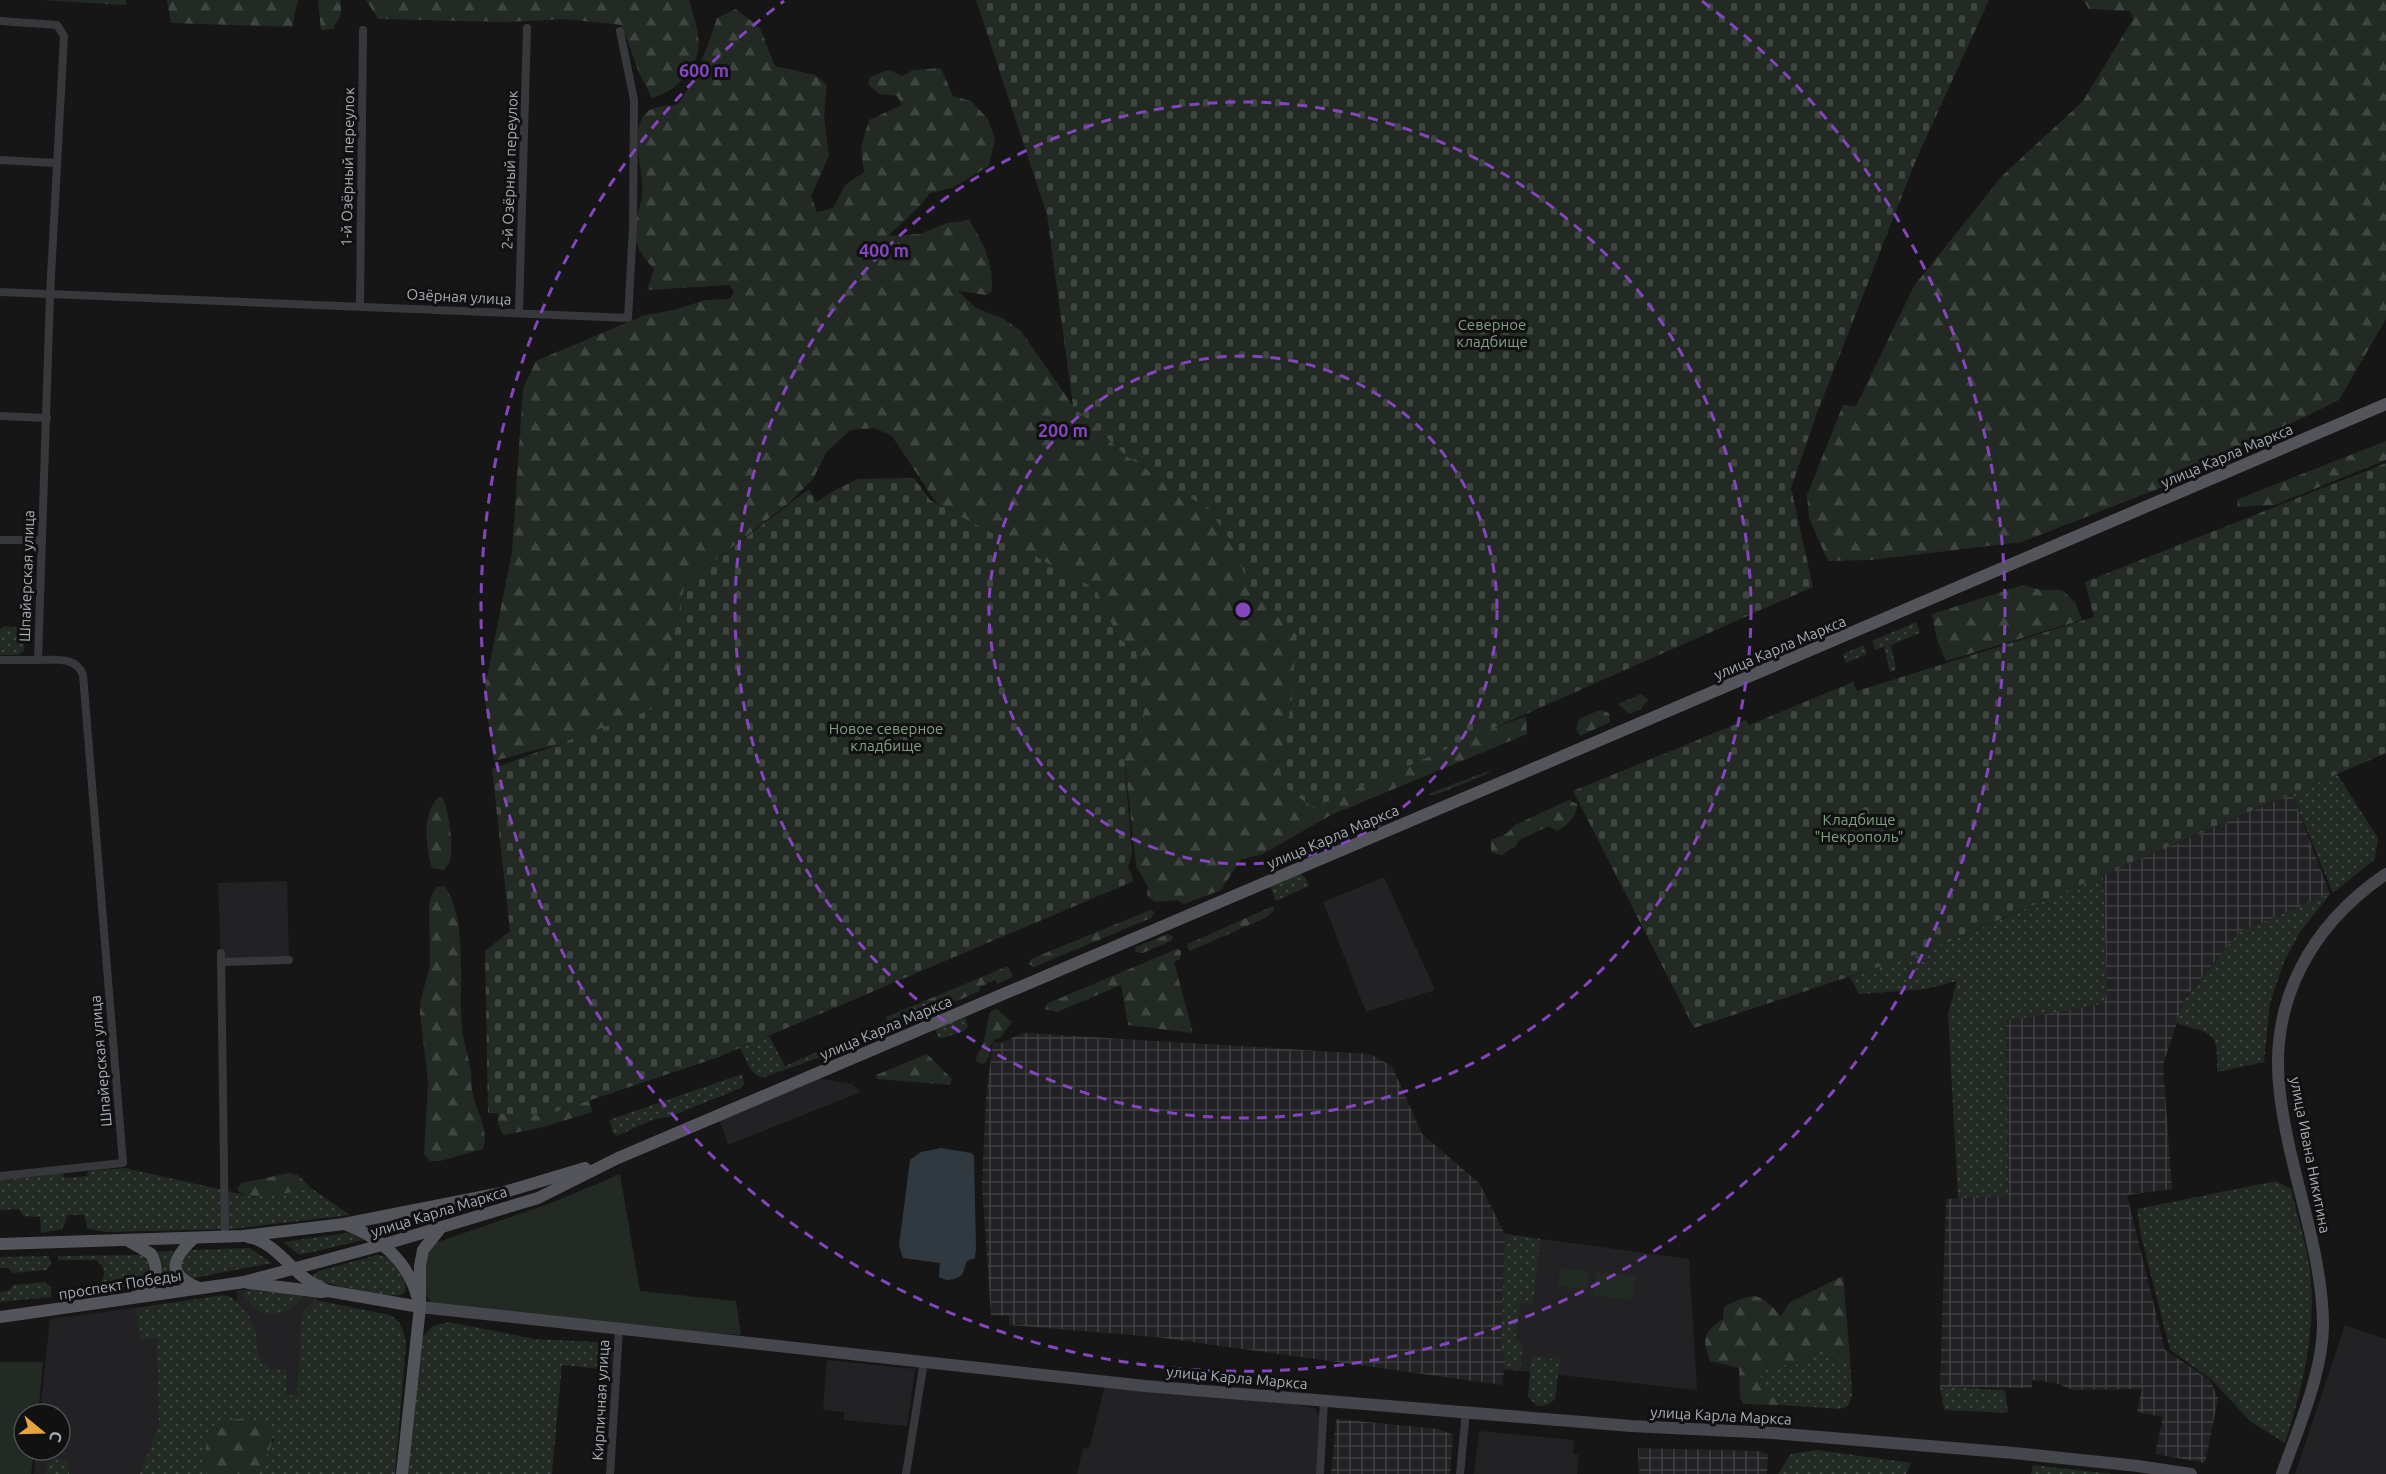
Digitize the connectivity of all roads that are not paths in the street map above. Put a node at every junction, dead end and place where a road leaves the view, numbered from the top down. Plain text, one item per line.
1 (0, 21) edge
2 (527, 28) dead end
3 (363, 30) dead end
4 (620, 31) dead end
5 (0, 160) edge
6 (56, 163) junction
7 (0, 292) edge
8 (50, 295) junction
9 (360, 305) junction
10 (519, 313) junction
11 (2386, 404) edge
12 (0, 416) edge
13 (46, 418) junction
14 (0, 540) edge
15 (41, 540) junction
16 (0, 660) edge
17 (38, 660) junction
18 (2386, 874) edge
19 (289, 960) dead end
20 (618, 1158) junction
21 (0, 1170) edge
22 (0, 1176) edge
23 (344, 1224) junction
24 (440, 1228) junction
25 (243, 1236) junction
26 (225, 1237) junction
27 (194, 1238) junction
28 (123, 1239) junction
29 (0, 1244) edge
30 (382, 1245) junction
31 (294, 1267) junction
32 (244, 1282) junction
33 (199, 1288) junction
34 (328, 1291) junction
35 (130, 1300) junction
36 (420, 1307) junction
37 (0, 1317) edge
38 (619, 1329) junction
39 (924, 1361) junction
40 (1324, 1400) junction
41 (1466, 1411) junction
42 (2168, 1472) edge
43 (402, 1474) edge
44 (610, 1474) edge
45 (906, 1474) edge
46 (1320, 1474) edge
47 (1460, 1474) edge
48 (2189, 1474) edge
49 (2282, 1474) edge

1 - 6 street, Шпайерская улица
2 - 10 street, 2-й Озёрный переулок
3 - 9 street, 1-й Озёрный переулок
4 - 10 street, Озёрная улица
5 - 6 street
6 - 8 street, Шпайерская улица
7 - 8 street, Озёрная улица
8 - 9 street, Озёрная улица
8 - 13 street, Шпайерская улица
9 - 10 street, Озёрная улица
11 - 20 main road, улица Карла Маркса
12 - 13 street
13 - 15 street, Шпайерская улица
14 - 15 street
15 - 17 street, Шпайерская улица
16 - 17 street
17 - 22 street, Шпайерская улица
18 - 49 main road, улица Ивана Никитина
19 - 26 street
20 - 23 main road
20 - 24 main road, улица Карла Маркса
21 - 22 street
23 - 25 main road
23 - 30 main road
24 - 30 main road, улица Карла Маркса
24 - 36 main road
25 - 26 main road
25 - 31 main road
26 - 27 main road
27 - 28 main road
27 - 33 main road
28 - 29 main road
28 - 35 main road
30 - 31 main road, улица Карла Маркса
30 - 36 main road
31 - 32 main road, улица Карла Маркса
31 - 34 main road
32 - 33 main road, проспект Победы
32 - 34 main road, улица Карла Маркса
33 - 35 main road, проспект Победы
34 - 36 main road, улица Карла Маркса
35 - 37 main road, проспект Победы
36 - 38 main road, улица Карла Маркса
36 - 43 main road
38 - 39 main road, улица Карла Маркса
38 - 44 street, Кирпичная улица
39 - 40 main road, улица Карла Маркса
39 - 45 street
40 - 41 main road, улица Карла Маркса
40 - 46 street
41 - 42 main road, улица Карла Маркса
41 - 47 street
42 - 48 main road, улица Карла Маркса

